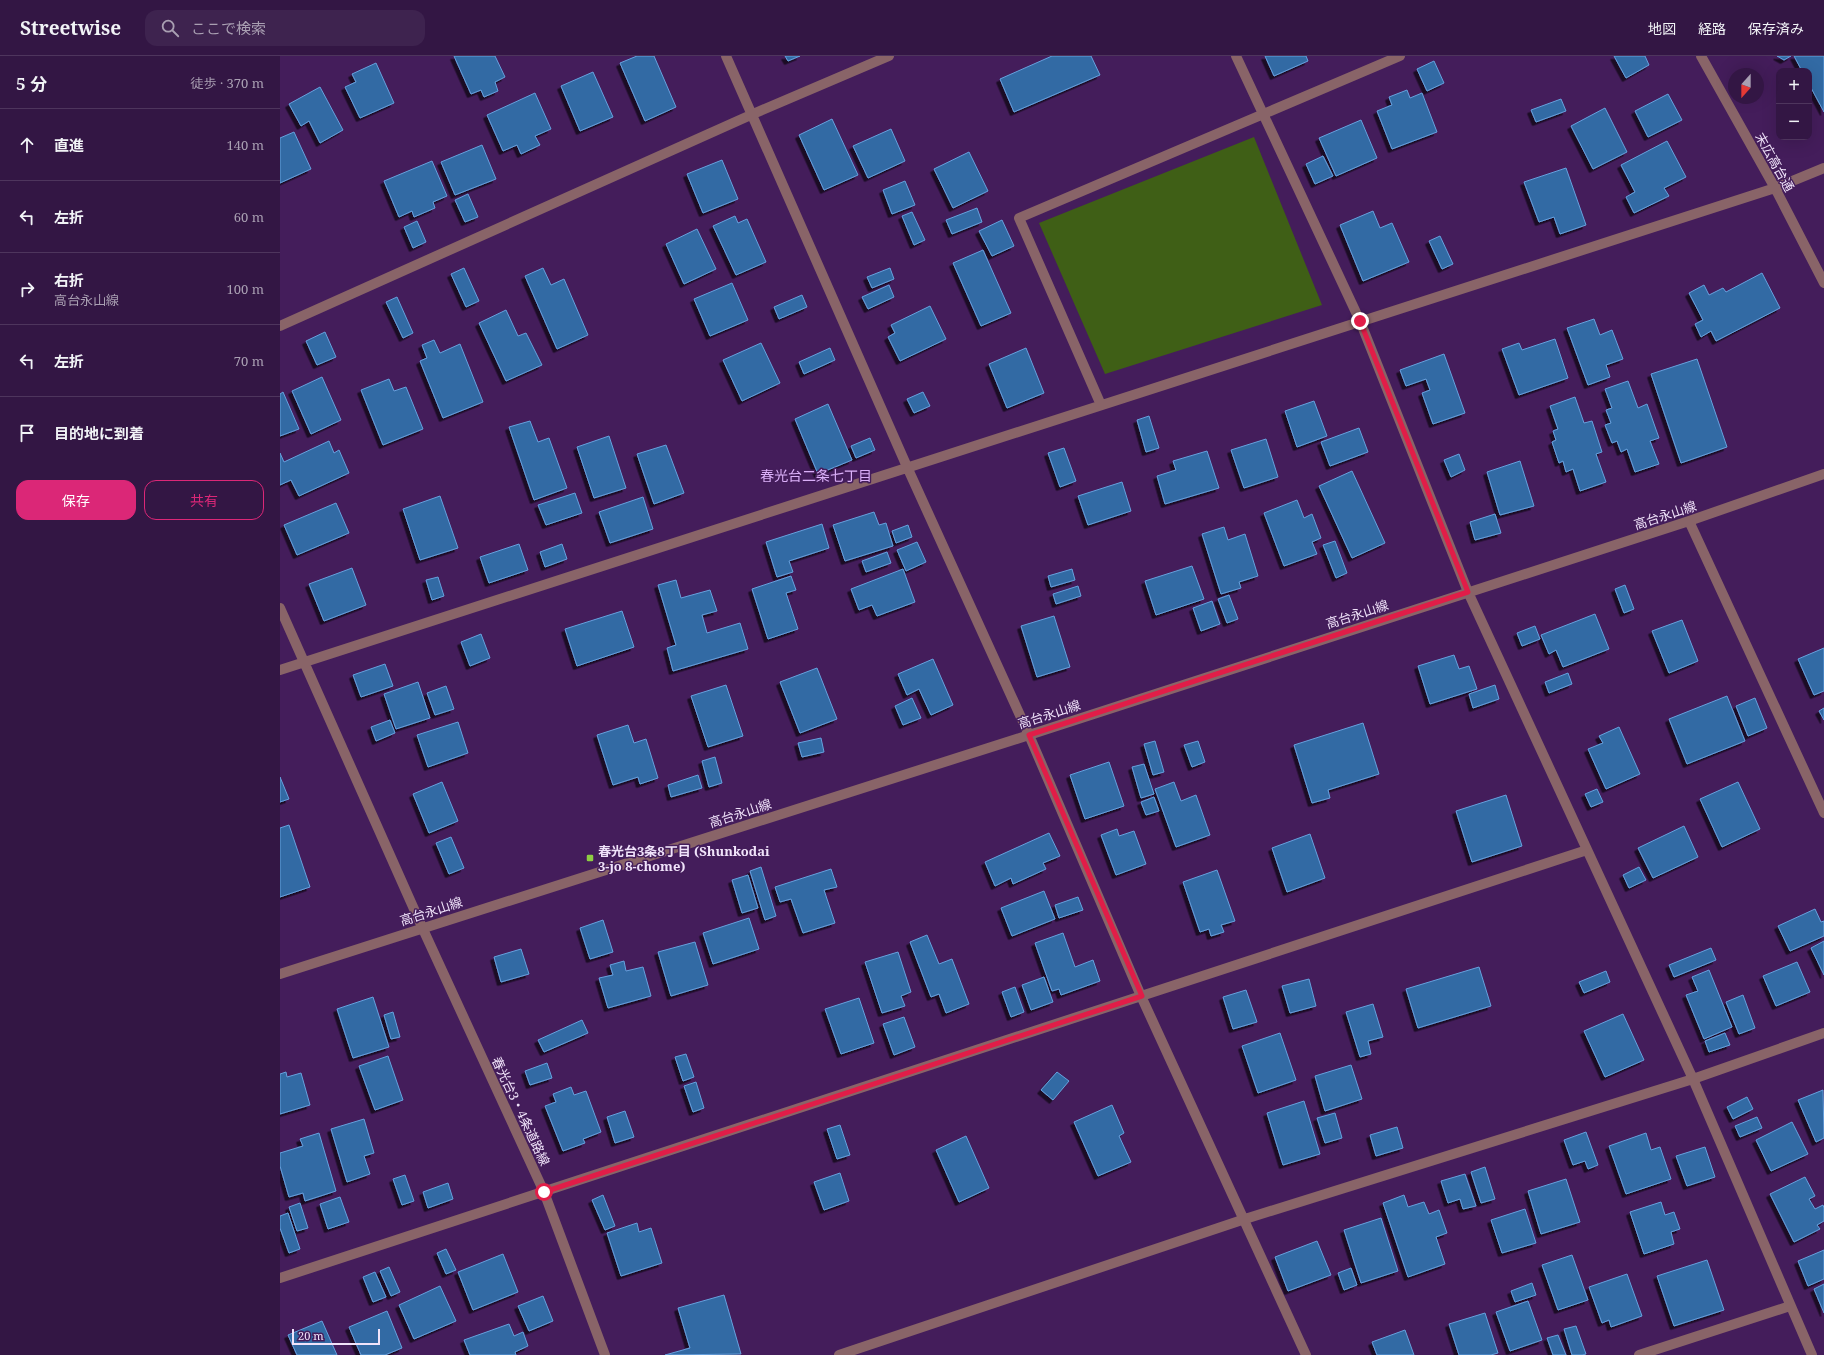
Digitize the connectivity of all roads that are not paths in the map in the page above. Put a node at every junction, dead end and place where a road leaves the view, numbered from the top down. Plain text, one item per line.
1 (726, 56) edge
2 (889, 56) edge
3 (1236, 56) edge
4 (1400, 56) edge
5 (1701, 56) edge
6 (753, 114) junction
7 (1263, 115) junction
8 (1824, 168) edge
9 (1775, 188) junction
10 (1824, 283) edge
11 (1360, 321) junction
12 (280, 326) edge
13 (1101, 405) junction
14 (908, 469) junction
15 (1824, 474) edge
16 (1689, 521) junction
17 (1468, 592) junction
18 (280, 608) edge
19 (304, 662) junction
20 (280, 670) edge
21 (1029, 735) junction
22 (1824, 813) edge
23 (1588, 850) junction
24 (422, 927) junction
25 (280, 974) edge
26 (1142, 996) junction
27 (1824, 1033) edge
28 (1693, 1079) junction
29 (544, 1192) junction
30 (1245, 1219) junction
31 (280, 1278) edge
32 (1790, 1306) junction
33 (605, 1355) edge
34 (839, 1355) edge
35 (1306, 1355) edge
36 (1639, 1355) edge
37 (1812, 1355) edge

1 - 6 street
2 - 6 street
3 - 7 street
4 - 7 street
5 - 9 street, 末広高台通
6 - 12 street
6 - 14 street
7 - 11 street
7 - 13 street
8 - 9 street
9 - 10 street, 末広高台通
9 - 11 street
11 - 13 street
11 - 17 street
13 - 14 street
14 - 19 street
14 - 21 street
15 - 16 street, 高台永山線
16 - 17 street, 高台永山線
16 - 22 street
17 - 21 street, 高台永山線
17 - 23 street
18 - 19 street, 春光台3・4条道路線
19 - 20 street
19 - 24 street, 春光台3・4条道路線
21 - 24 street, 高台永山線
21 - 26 street
23 - 26 street
23 - 28 street
24 - 25 street, 高台永山線
24 - 29 street, 春光台3・4条道路線
26 - 29 street
26 - 30 street
27 - 28 street
28 - 30 street
28 - 32 street
29 - 31 street
29 - 33 street, 春光台3・4条道路線
30 - 34 street
30 - 35 street
32 - 36 street
32 - 37 street

